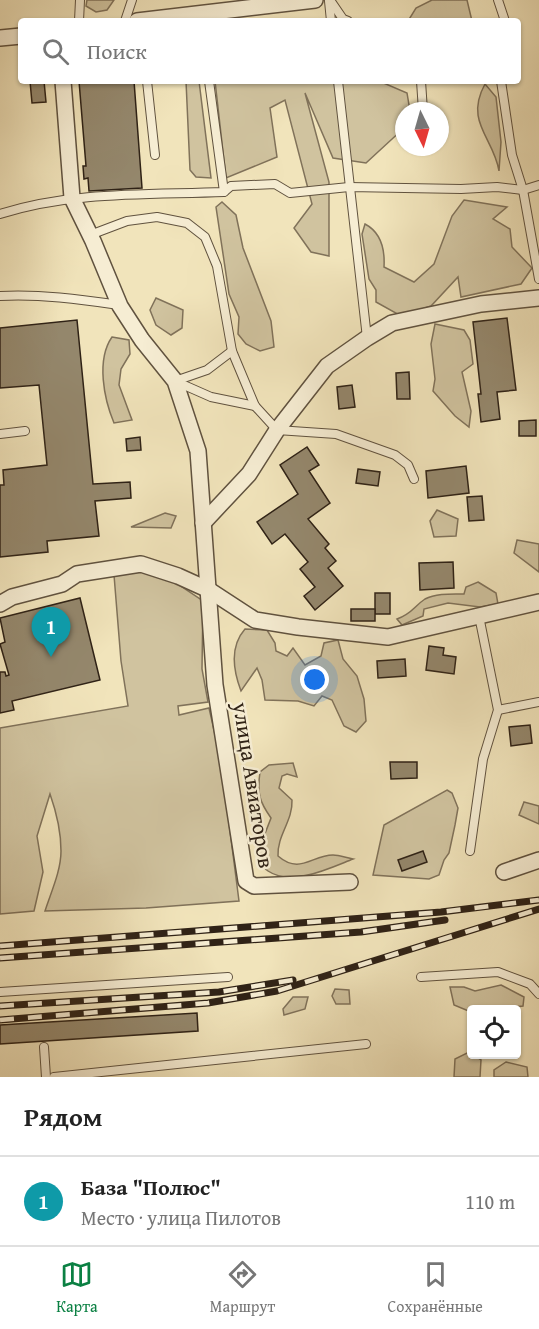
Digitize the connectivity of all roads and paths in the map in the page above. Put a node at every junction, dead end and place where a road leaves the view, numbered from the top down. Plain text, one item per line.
1 (80, 0) edge
2 (132, 0) edge
3 (315, 0) edge
4 (329, 0) edge
5 (498, 0) edge
6 (239, 5) edge
7 (79, 18) edge
8 (126, 18) edge
9 (201, 18) edge
10 (331, 18) edge
11 (342, 18) edge
12 (504, 18) edge
13 (18, 36) edge
14 (0, 38) edge
15 (63, 84) edge
16 (147, 84) edge
17 (209, 84) edge
18 (338, 84) edge
19 (421, 84) edge
20 (501, 84) edge
21 (422, 102) edge
22 (155, 155) dead end
23 (539, 185) edge
24 (349, 187) junction
25 (523, 190) junction
26 (224, 192) junction
27 (72, 198) junction
28 (0, 214) edge
29 (90, 235) junction
30 (539, 279) edge
31 (0, 296) edge
32 (539, 298) edge
33 (120, 306) junction
34 (367, 338) junction
35 (232, 351) junction
36 (175, 381) junction
37 (255, 406) junction
38 (25, 430) dead end
39 (277, 430) junction
40 (0, 434) edge
41 (414, 479) dead end
42 (203, 523) junction
43 (209, 590) junction
44 (539, 602) edge
45 (0, 604) edge
46 (479, 616) junction
47 (539, 702) edge
48 (498, 710) junction
49 (470, 851) dead end
50 (539, 860) edge
51 (504, 872) dead end
52 (350, 882) dead end
53 (228, 977) dead end
54 (421, 977) dead end
55 (0, 992) edge
56 (539, 994) edge
57 (366, 1044) dead end
58 (44, 1047) dead end
59 (46, 1077) edge
60 (54, 1077) edge

1 - 7 lane
2 - 8 lane
3 - 6 street
4 - 10 lane
4 - 11 lane
5 - 12 lane
6 - 9 street
13 - 14 street
15 - 27 street
16 - 22 lane
17 - 26 lane
18 - 24 lane
19 - 21 lane
20 - 25 lane
23 - 25 lane
24 - 25 lane
24 - 26 lane
24 - 34 lane
25 - 30 lane
26 - 27 lane
27 - 28 lane
27 - 29 street
29 - 33 street
29 - 35 lane
31 - 33 lane
32 - 34 street
33 - 36 street
34 - 39 street
35 - 36 lane
35 - 37 lane
36 - 37 lane
36 - 42 street, улица Авиаторов
37 - 39 lane
38 - 40 lane
39 - 41 lane
39 - 42 street
42 - 43 street, улица Авиаторов
43 - 45 street
43 - 46 street
43 - 52 street, улица Авиаторов
44 - 46 street
46 - 48 lane
47 - 48 lane
48 - 49 lane
50 - 51 street
53 - 55 lane
54 - 56 lane
57 - 60 lane
58 - 59 lane

